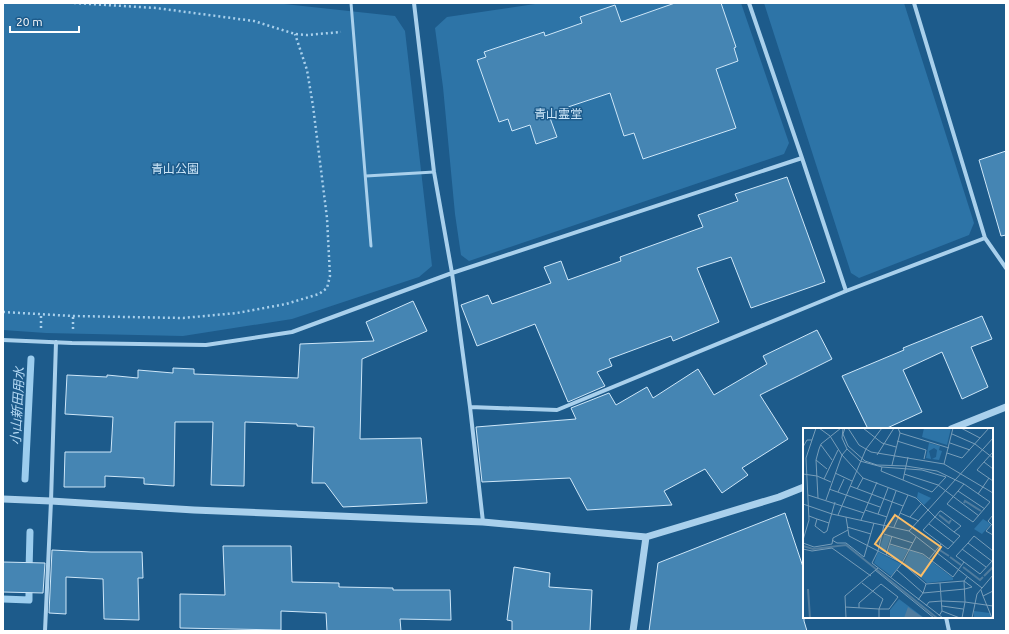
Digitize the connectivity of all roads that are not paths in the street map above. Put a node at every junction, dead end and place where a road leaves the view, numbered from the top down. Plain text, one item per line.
1 (351, 3) edge
2 (414, 3) edge
3 (749, 3) edge
4 (914, 3) edge
5 (802, 158) junction
6 (434, 172) junction
7 (366, 176) junction
8 (985, 238) junction
9 (371, 246) dead end
10 (1006, 268) edge
11 (452, 273) junction
12 (846, 291) junction
13 (3, 340) edge
14 (56, 342) junction
15 (470, 407) junction
16 (1006, 407) edge
17 (954, 428) edge
18 (803, 487) edge
19 (3, 499) edge
20 (51, 501) junction
21 (483, 522) junction
22 (646, 537) junction
23 (946, 618) edge
24 (45, 631) edge
25 (633, 631) edge
26 (949, 631) edge

1 - 7 lane
2 - 6 street
3 - 5 street
4 - 8 street
5 - 11 street
5 - 12 street
6 - 7 lane
6 - 11 street
7 - 9 lane
8 - 10 street
8 - 12 street
11 - 14 street
11 - 15 street
12 - 15 street
13 - 14 street
14 - 20 street
15 - 21 street
16 - 17 street
18 - 22 street
19 - 20 street
20 - 21 street
20 - 24 street
21 - 22 street
22 - 25 street
23 - 26 street

